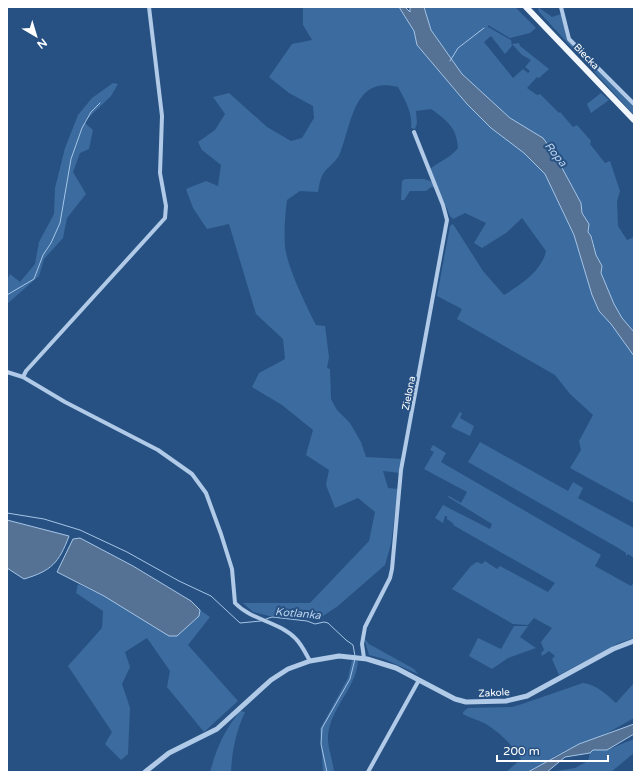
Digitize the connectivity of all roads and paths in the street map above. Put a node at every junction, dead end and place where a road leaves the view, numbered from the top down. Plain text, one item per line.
1 (149, 7) edge
2 (561, 7) edge
3 (529, 8) edge
4 (634, 104) edge
5 (634, 120) edge
6 (414, 132) dead end
7 (7, 372) edge
8 (22, 377) junction
9 (634, 641) edge
10 (361, 658) junction
11 (310, 661) junction
12 (419, 680) junction
13 (145, 772) edge
14 (368, 772) edge

1 - 8 street
2 - 4 street
3 - 5 main road, Biecka
6 - 10 street, Zielona
7 - 8 street
8 - 11 street
9 - 12 street, Zakole
10 - 11 street, Zakole
10 - 12 street, Zakole
11 - 13 street, Zakole
12 - 14 street

